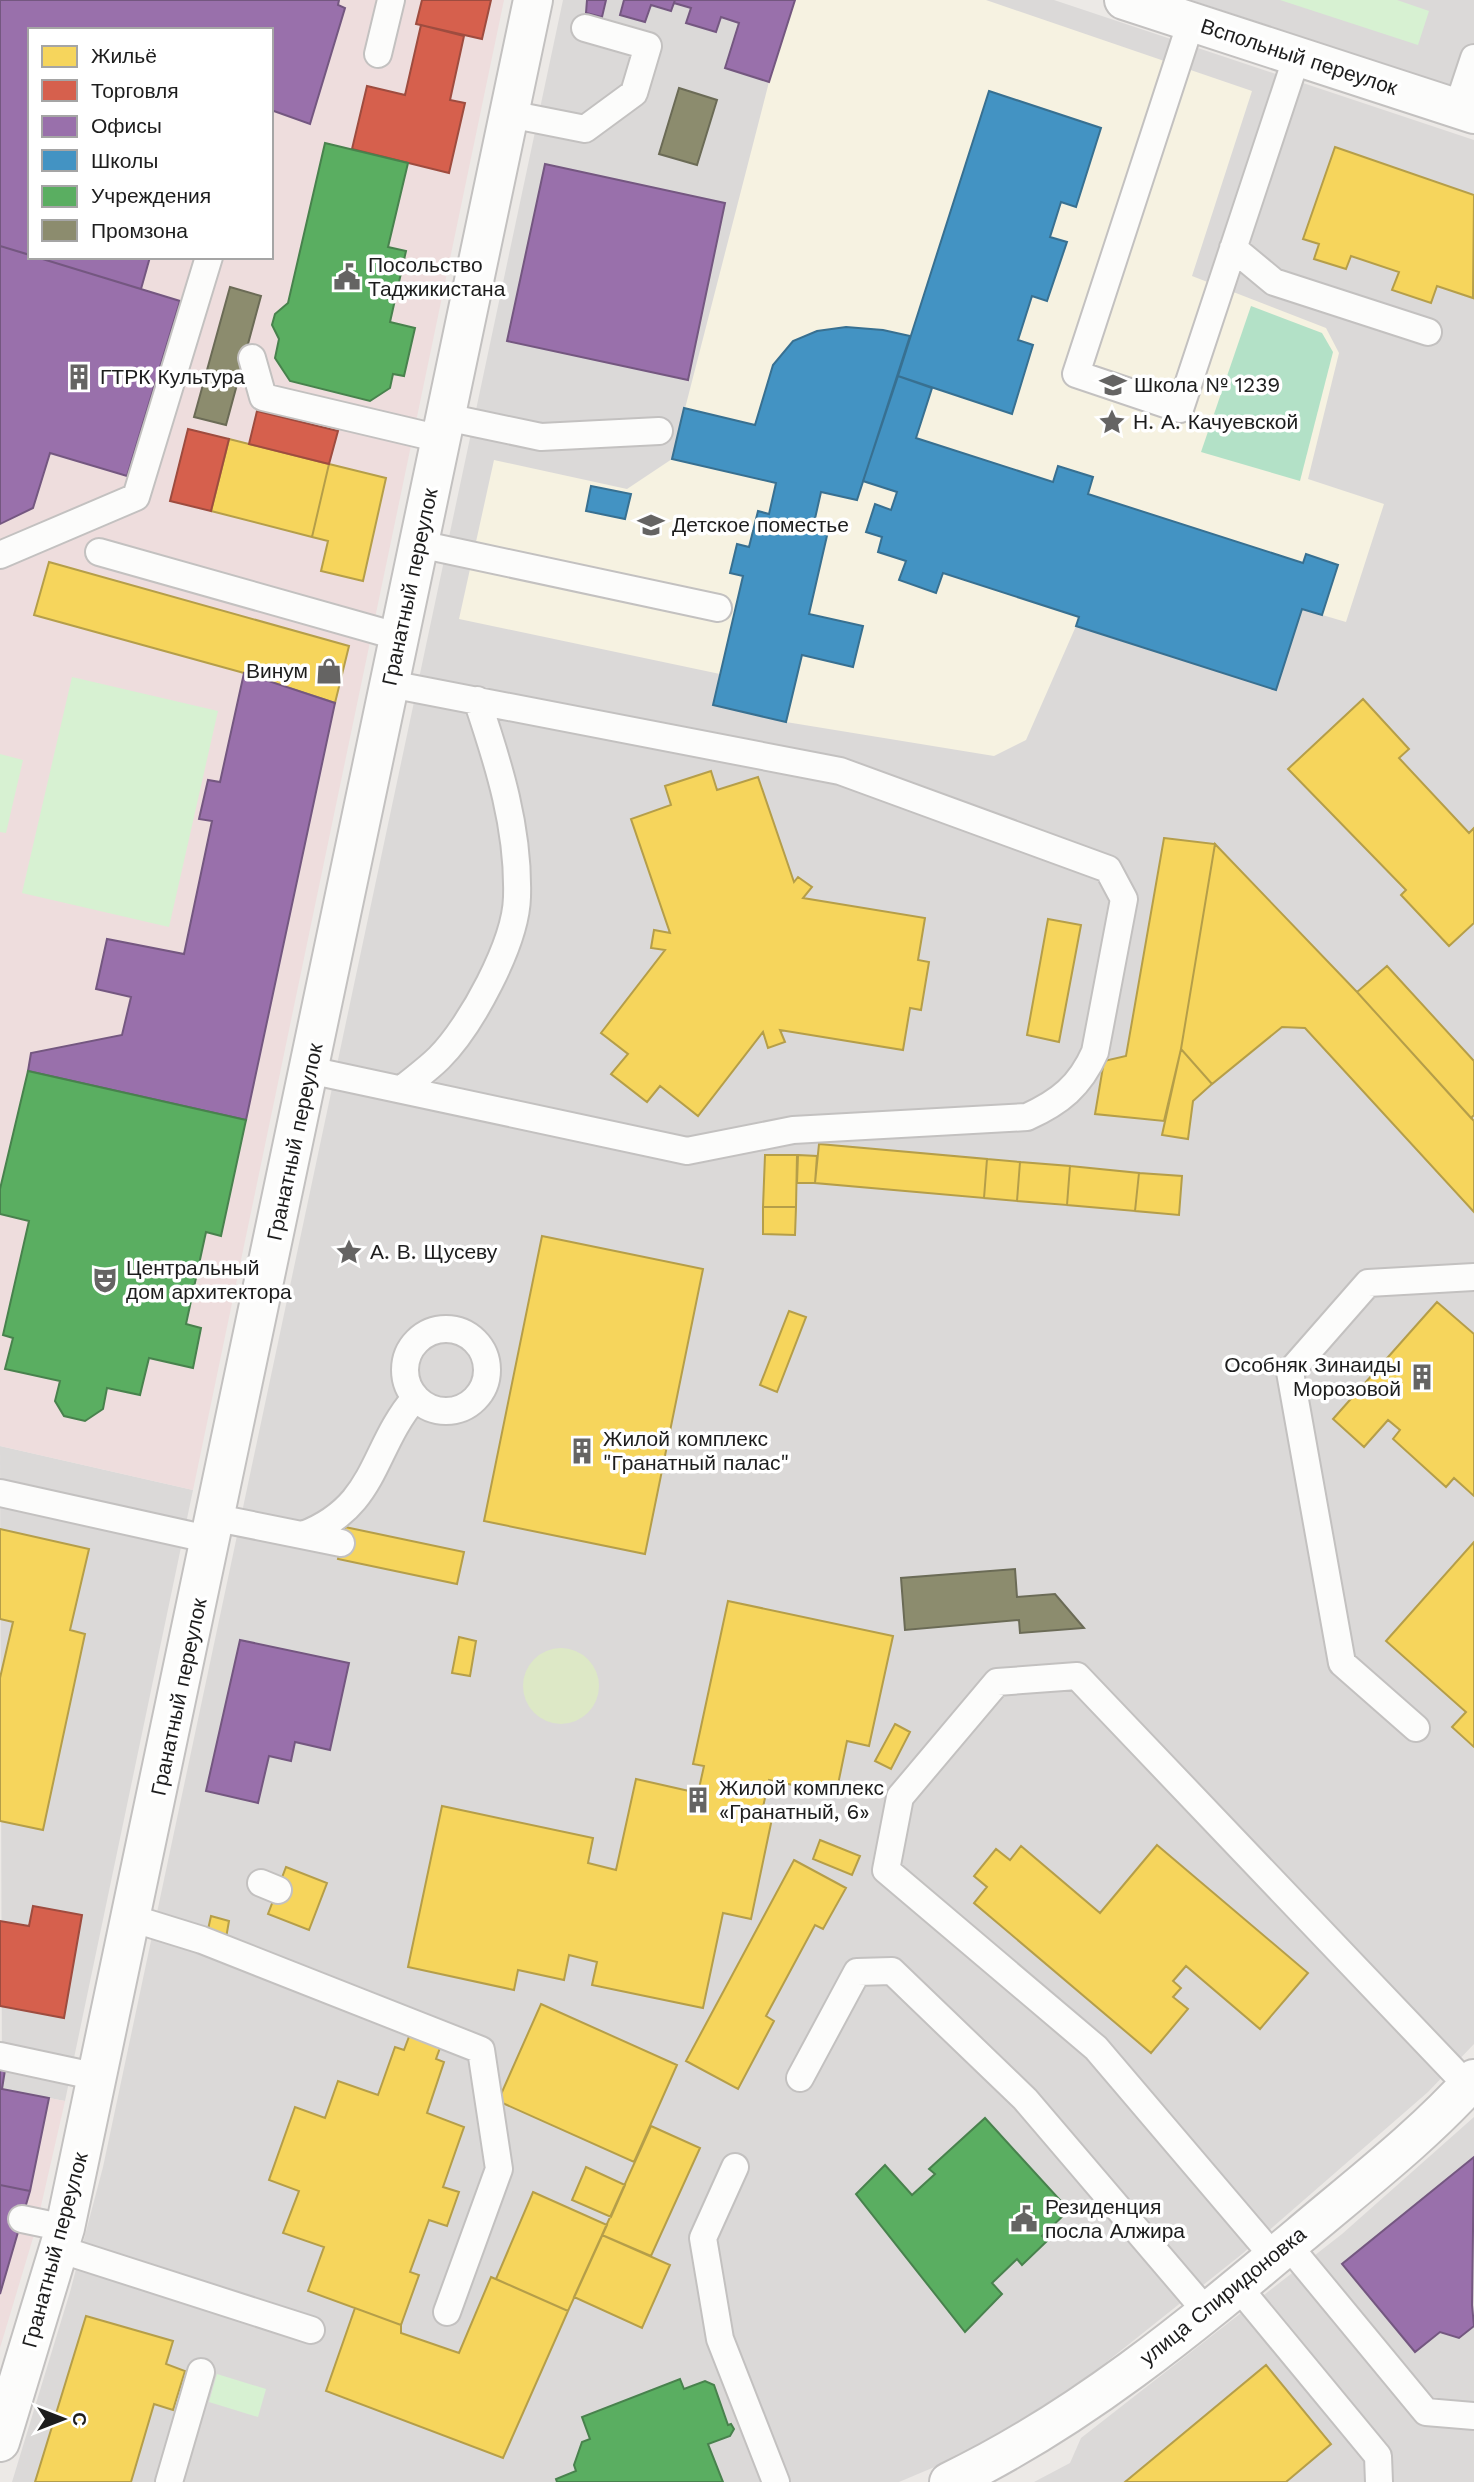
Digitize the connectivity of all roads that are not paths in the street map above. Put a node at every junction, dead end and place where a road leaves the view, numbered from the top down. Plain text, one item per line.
1 (391, 0) edge
2 (533, 0) edge
3 (1124, 0) edge
4 (1191, 22) junction
5 (585, 28) dead end
6 (378, 54) dead end
7 (1297, 56) junction
8 (1474, 58) edge
9 (1465, 112) edge
10 (509, 114) junction
11 (1233, 248) junction
12 (208, 259) edge
13 (1428, 332) dead end
14 (252, 358) dead end
15 (444, 428) junction
16 (659, 431) dead end
17 (419, 544) junction
18 (99, 552) dead end
19 (0, 555) edge
20 (718, 608) dead end
21 (400, 636) junction
22 (390, 684) junction
23 (477, 701) junction
24 (309, 1070) junction
25 (402, 1088) junction
26 (1474, 1277) edge
27 (415, 1398) dead end
28 (0, 1493) edge
29 (214, 1529) junction
30 (303, 1535) junction
31 (341, 1543) dead end
32 (1416, 1728) dead end
33 (131, 1918) junction
34 (0, 2056) edge
35 (98, 2077) junction
36 (800, 2078) dead end
37 (1471, 2083) edge
38 (735, 2166) dead end
39 (22, 2219) dead end
40 (62, 2238) junction
41 (1281, 2251) junction
42 (1239, 2288) junction
43 (1206, 2311) junction
44 (447, 2312) dead end
45 (311, 2330) dead end
46 (201, 2372) dead end
47 (1474, 2416) edge
48 (0, 2442) edge
49 (169, 2482) edge
50 (776, 2482) edge
51 (949, 2482) edge
52 (1379, 2482) edge

1 - 6 lane
2 - 10 street, Гранатный переулок
3 - 4 street, Вспольный переулок
4 - 7 street, Вспольный переулок
4 - 11 lane
5 - 10 lane
7 - 9 street, Вспольный переулок
7 - 11 lane
8 - 9 lane
10 - 15 street, Гранатный переулок
11 - 13 lane
12 - 19 lane
14 - 15 lane
15 - 16 lane
15 - 17 street, Гранатный переулок
17 - 20 lane
17 - 21 street, Гранатный переулок
18 - 21 lane
21 - 22 street, Гранатный переулок
22 - 23 lane
22 - 24 street, Гранатный переулок
23 - 25 lane
23 - 25 lane
24 - 25 lane
24 - 29 street, Гранатный переулок
26 - 32 lane
27 - 30 lane
28 - 29 lane
29 - 30 lane
29 - 33 street, Гранатный переулок
30 - 31 lane
33 - 35 street, Гранатный переулок
33 - 44 lane
34 - 35 lane
35 - 40 street, Гранатный переулок
36 - 43 lane
37 - 41 street, улица Спиридоновка
37 - 41 lane
38 - 50 lane
39 - 40 lane
40 - 45 lane
40 - 48 street, Гранатный переулок
41 - 42 street, улица Спиридоновка
41 - 47 lane
42 - 43 street, улица Спиридоновка
42 - 52 lane
43 - 51 street, улица Спиридоновка
46 - 49 lane

